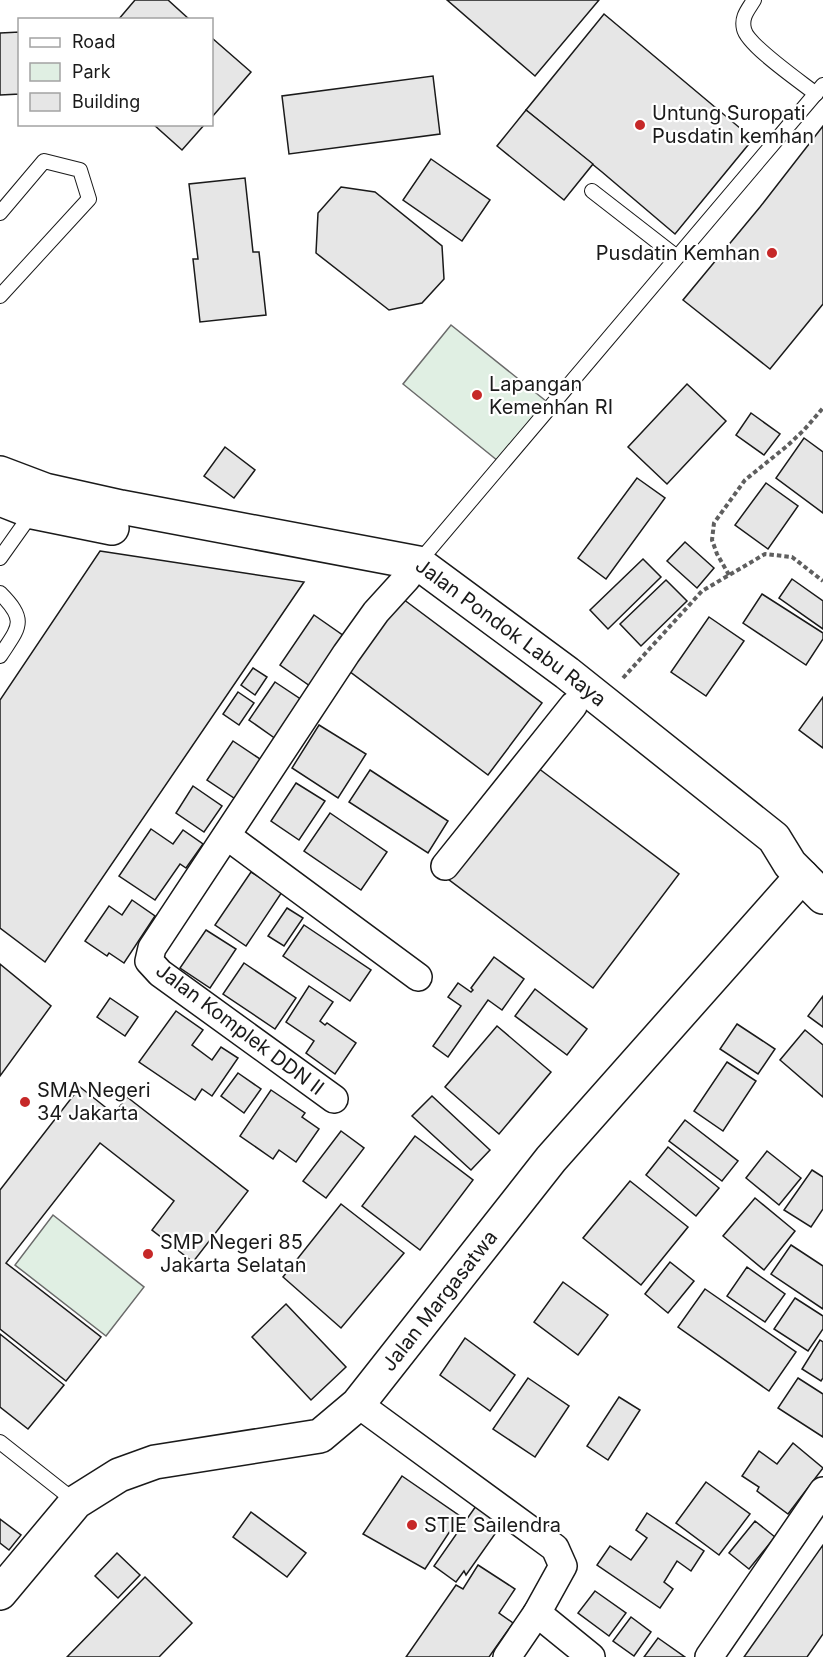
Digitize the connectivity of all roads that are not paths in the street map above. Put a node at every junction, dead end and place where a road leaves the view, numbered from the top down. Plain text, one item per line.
1 (754, 0) edge
2 (820, 89) edge
3 (592, 191) dead end
4 (0, 213) edge
5 (677, 257) junction
6 (0, 296) edge
7 (3, 486) edge
8 (39, 501) junction
9 (0, 558) edge
10 (412, 571) junction
11 (0, 593) edge
12 (0, 656) edge
13 (574, 692) junction
14 (227, 836) junction
15 (445, 866) dead end
16 (794, 873) edge
17 (418, 977) dead end
18 (334, 1099) dead end
19 (358, 1404) junction
20 (0, 1443) edge
21 (823, 1491) edge
22 (76, 1502) junction
23 (0, 1593) edge
24 (537, 1613) junction
25 (507, 1657) edge
26 (591, 1657) edge
27 (709, 1657) edge

1 - 2 lane
2 - 5 lane
3 - 5 lane
4 - 6 lane
5 - 10 lane
7 - 8 main road, Jalan Pondok Labu Raya
8 - 9 lane
8 - 10 main road, Jalan Pondok Labu Raya
10 - 13 main road, Jalan Pondok Labu Raya
10 - 14 street, Jalan Komplek DDN II
11 - 12 lane
13 - 15 street
13 - 16 main road, Jalan Pondok Labu Raya
14 - 17 street
14 - 18 street, Jalan Komplek DDN II
16 - 19 main road, Jalan Margasatwa
19 - 22 main road, Jalan Margasatwa
19 - 24 street
20 - 22 lane
21 - 27 street
22 - 23 main road, Jalan Margasatwa
24 - 25 street
24 - 26 street

